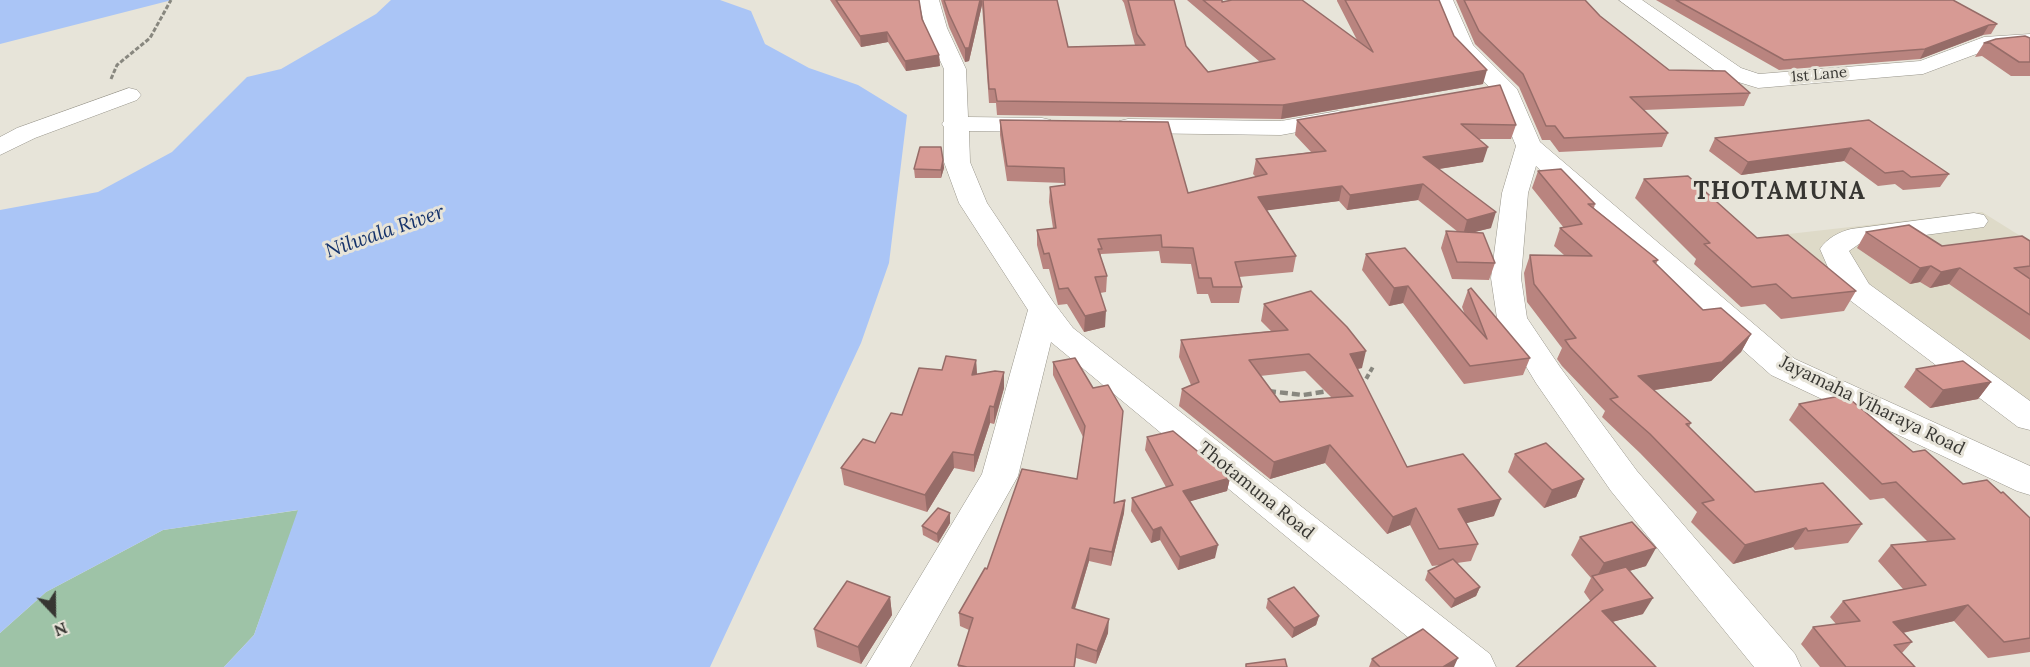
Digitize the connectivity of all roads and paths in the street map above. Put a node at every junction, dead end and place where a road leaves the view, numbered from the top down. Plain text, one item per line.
1 (171, 0) edge
2 (929, 0) edge
3 (1443, 0) edge
4 (1629, 0) edge
5 (2030, 40) edge
6 (129, 95) dead end
7 (98, 106) junction
8 (1363, 114) edge
9 (954, 124) junction
10 (1059, 125) edge
11 (1106, 126) edge
12 (1529, 146) junction
13 (0, 147) edge
14 (1974, 221) dead end
15 (1043, 310) junction
16 (1374, 365) dead end
17 (1349, 386) edge
18 (1258, 390) edge
19 (1331, 390) edge
20 (2030, 418) edge
21 (2030, 481) edge
22 (887, 667) edge
23 (1475, 667) edge
24 (1780, 667) edge

1 - 7 path
2 - 9 street, Thotamuna Road
3 - 12 street, Jayamaha Viharaya Road
4 - 5 street, 1st Lane
6 - 7 street
7 - 13 street
8 - 11 street
9 - 10 street
9 - 15 street, Thotamuna Road
12 - 21 street, Jayamaha Viharaya Road
12 - 24 street
14 - 20 street
15 - 22 street
15 - 23 street, Thotamuna Road
16 - 17 path
18 - 19 path

